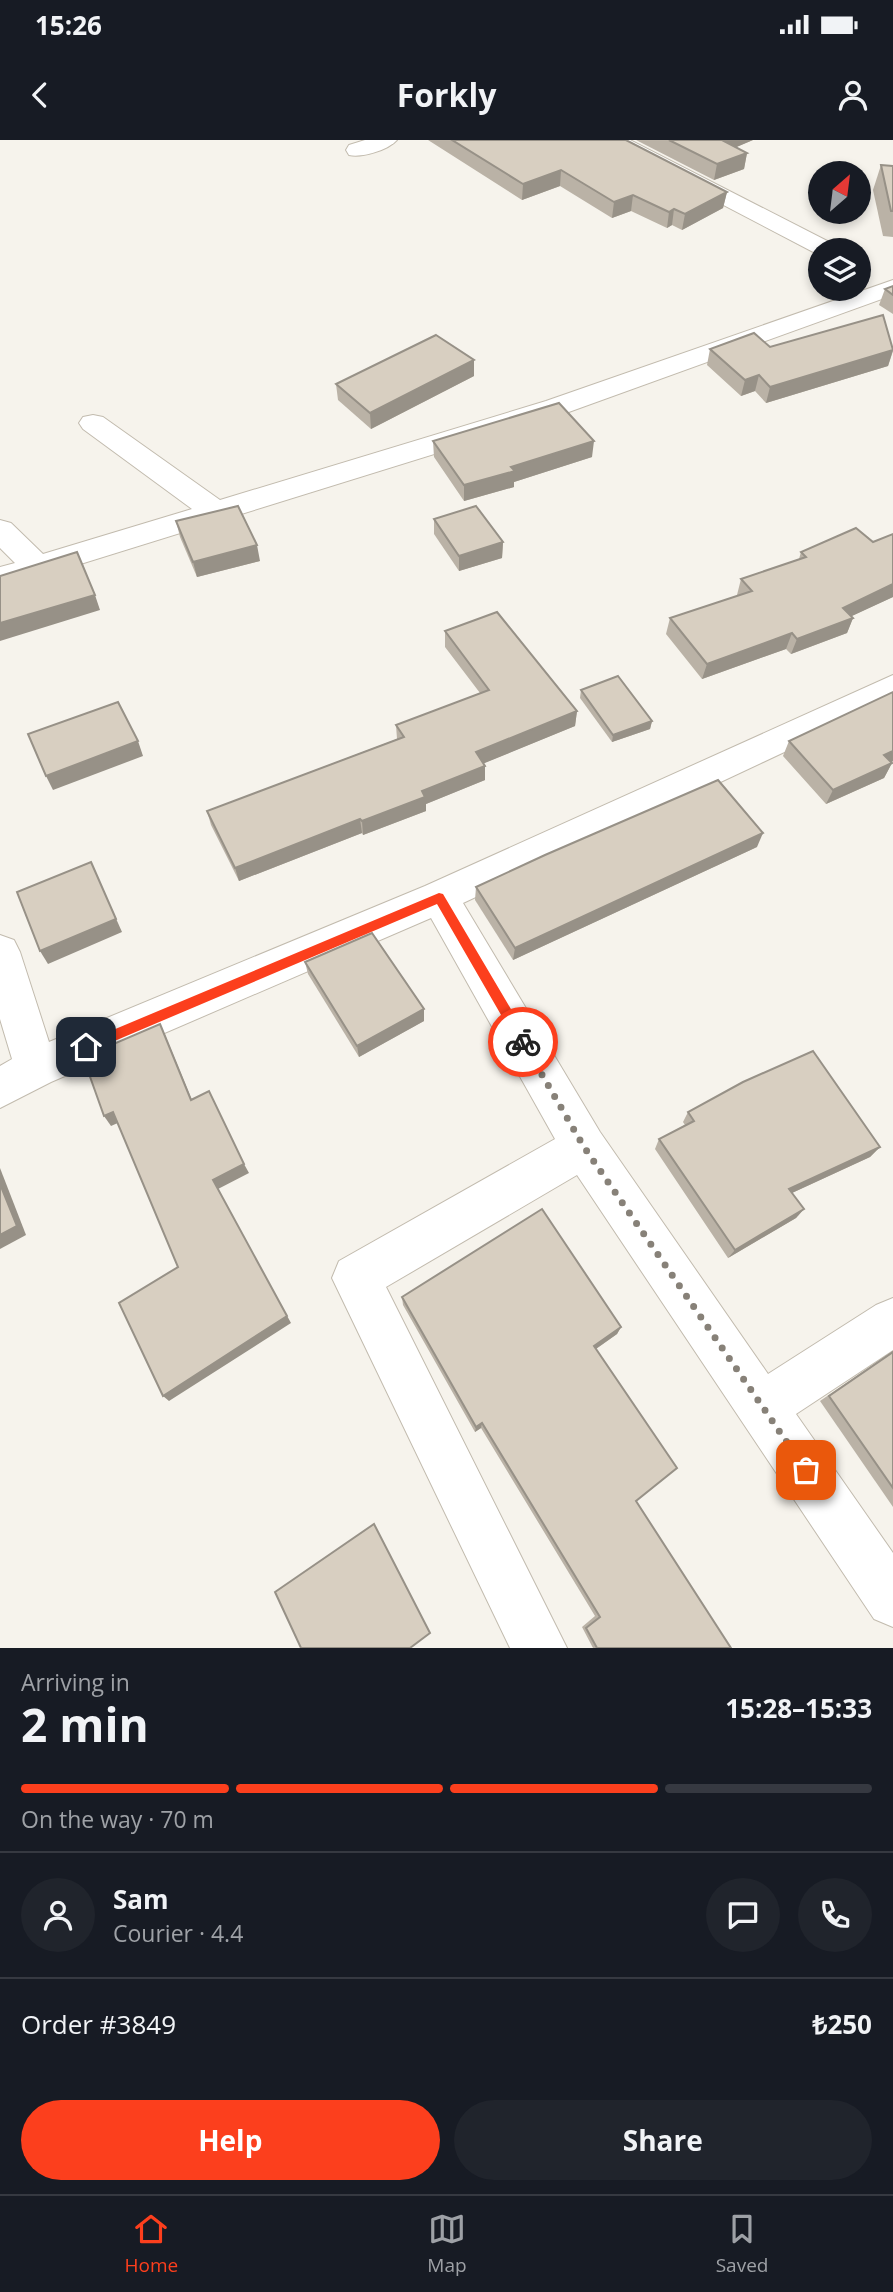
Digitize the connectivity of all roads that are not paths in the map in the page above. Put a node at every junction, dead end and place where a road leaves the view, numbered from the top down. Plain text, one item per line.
1 (386, 140) edge
2 (614, 140) edge
3 (356, 150) dead end
4 (808, 240) edge
5 (886, 281) edge
6 (93, 423) dead end
7 (217, 513) junction
8 (0, 530) edge
9 (38, 567) junction
10 (0, 579) edge
11 (893, 687) edge
12 (439, 897) junction
13 (0, 952) edge
14 (36, 1068) junction
15 (0, 1088) edge
16 (584, 1147) junction
17 (893, 1322) edge
18 (763, 1406) junction
19 (893, 1600) edge
20 (539, 1648) edge

1 - 3 street
2 - 4 street
5 - 7 street
6 - 7 street
7 - 9 street
8 - 9 street
9 - 10 street
11 - 12 street
12 - 14 street
12 - 16 street
13 - 14 street
14 - 15 street
16 - 18 street
16 - 20 street
17 - 18 street
18 - 19 street

